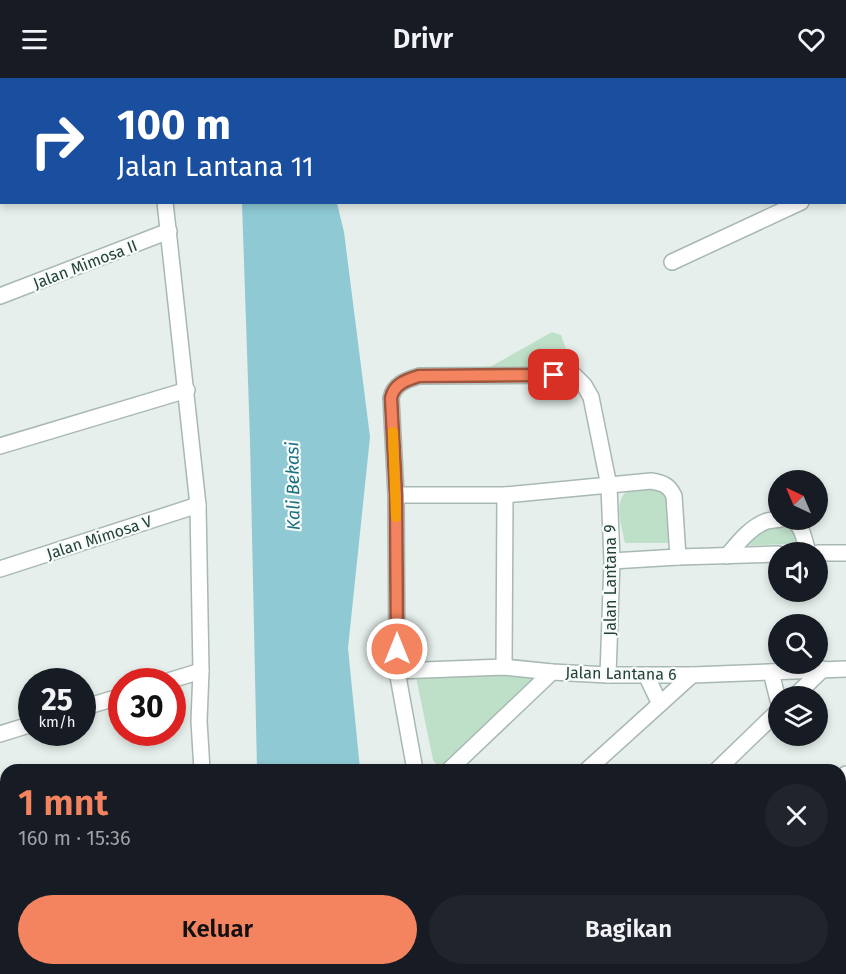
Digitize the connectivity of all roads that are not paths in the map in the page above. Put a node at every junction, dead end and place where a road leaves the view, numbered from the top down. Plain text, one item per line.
1 (165, 204) edge
2 (797, 204) edge
3 (169, 231) junction
4 (672, 262) dead end
5 (0, 296) edge
6 (186, 390) junction
7 (0, 446) edge
8 (609, 486) junction
9 (396, 495) junction
10 (505, 495) junction
11 (198, 504) junction
12 (768, 521) edge
13 (845, 552) edge
14 (828, 553) edge
15 (768, 555) edge
16 (727, 556) junction
17 (678, 557) junction
18 (612, 561) junction
19 (0, 569) edge
20 (504, 667) junction
21 (828, 669) edge
22 (846, 669) edge
23 (201, 671) junction
24 (397, 671) junction
25 (552, 672) junction
26 (768, 672) edge
27 (818, 674) edge
28 (609, 675) junction
29 (646, 675) junction
30 (692, 675) junction
31 (186, 676) edge
32 (805, 686) edge
33 (660, 704) junction
34 (768, 721) edge
35 (18, 728) edge
36 (0, 734) edge
37 (202, 764) edge
38 (414, 764) edge
39 (455, 764) edge
40 (595, 764) edge
41 (723, 764) edge

1 - 3 street
2 - 4 street
3 - 5 street, Jalan Mimosa II
3 - 6 street
6 - 7 street
6 - 11 street
8 - 9 street, Jalan Lantana 9
8 - 10 street
8 - 17 street
8 - 18 street, Jalan Lantana 9
9 - 10 street
9 - 24 street
10 - 20 street
11 - 19 street, Jalan Mimosa V
11 - 23 street
12 - 16 street
13 - 14 street
15 - 16 street
16 - 17 street
17 - 18 street
18 - 28 street, Jalan Lantana 9
20 - 24 street, Jalan Lantana 6
20 - 25 street, Jalan Lantana 6
21 - 22 street, Jalan Lantana 6
23 - 31 street
23 - 37 street
24 - 38 street
25 - 28 street, Jalan Lantana 6
25 - 39 street
26 - 30 street, Jalan Lantana 6
27 - 32 street
28 - 29 street, Jalan Lantana 6
29 - 30 street, Jalan Lantana 6
29 - 33 street
30 - 33 street
33 - 40 street
34 - 41 street
35 - 36 street

